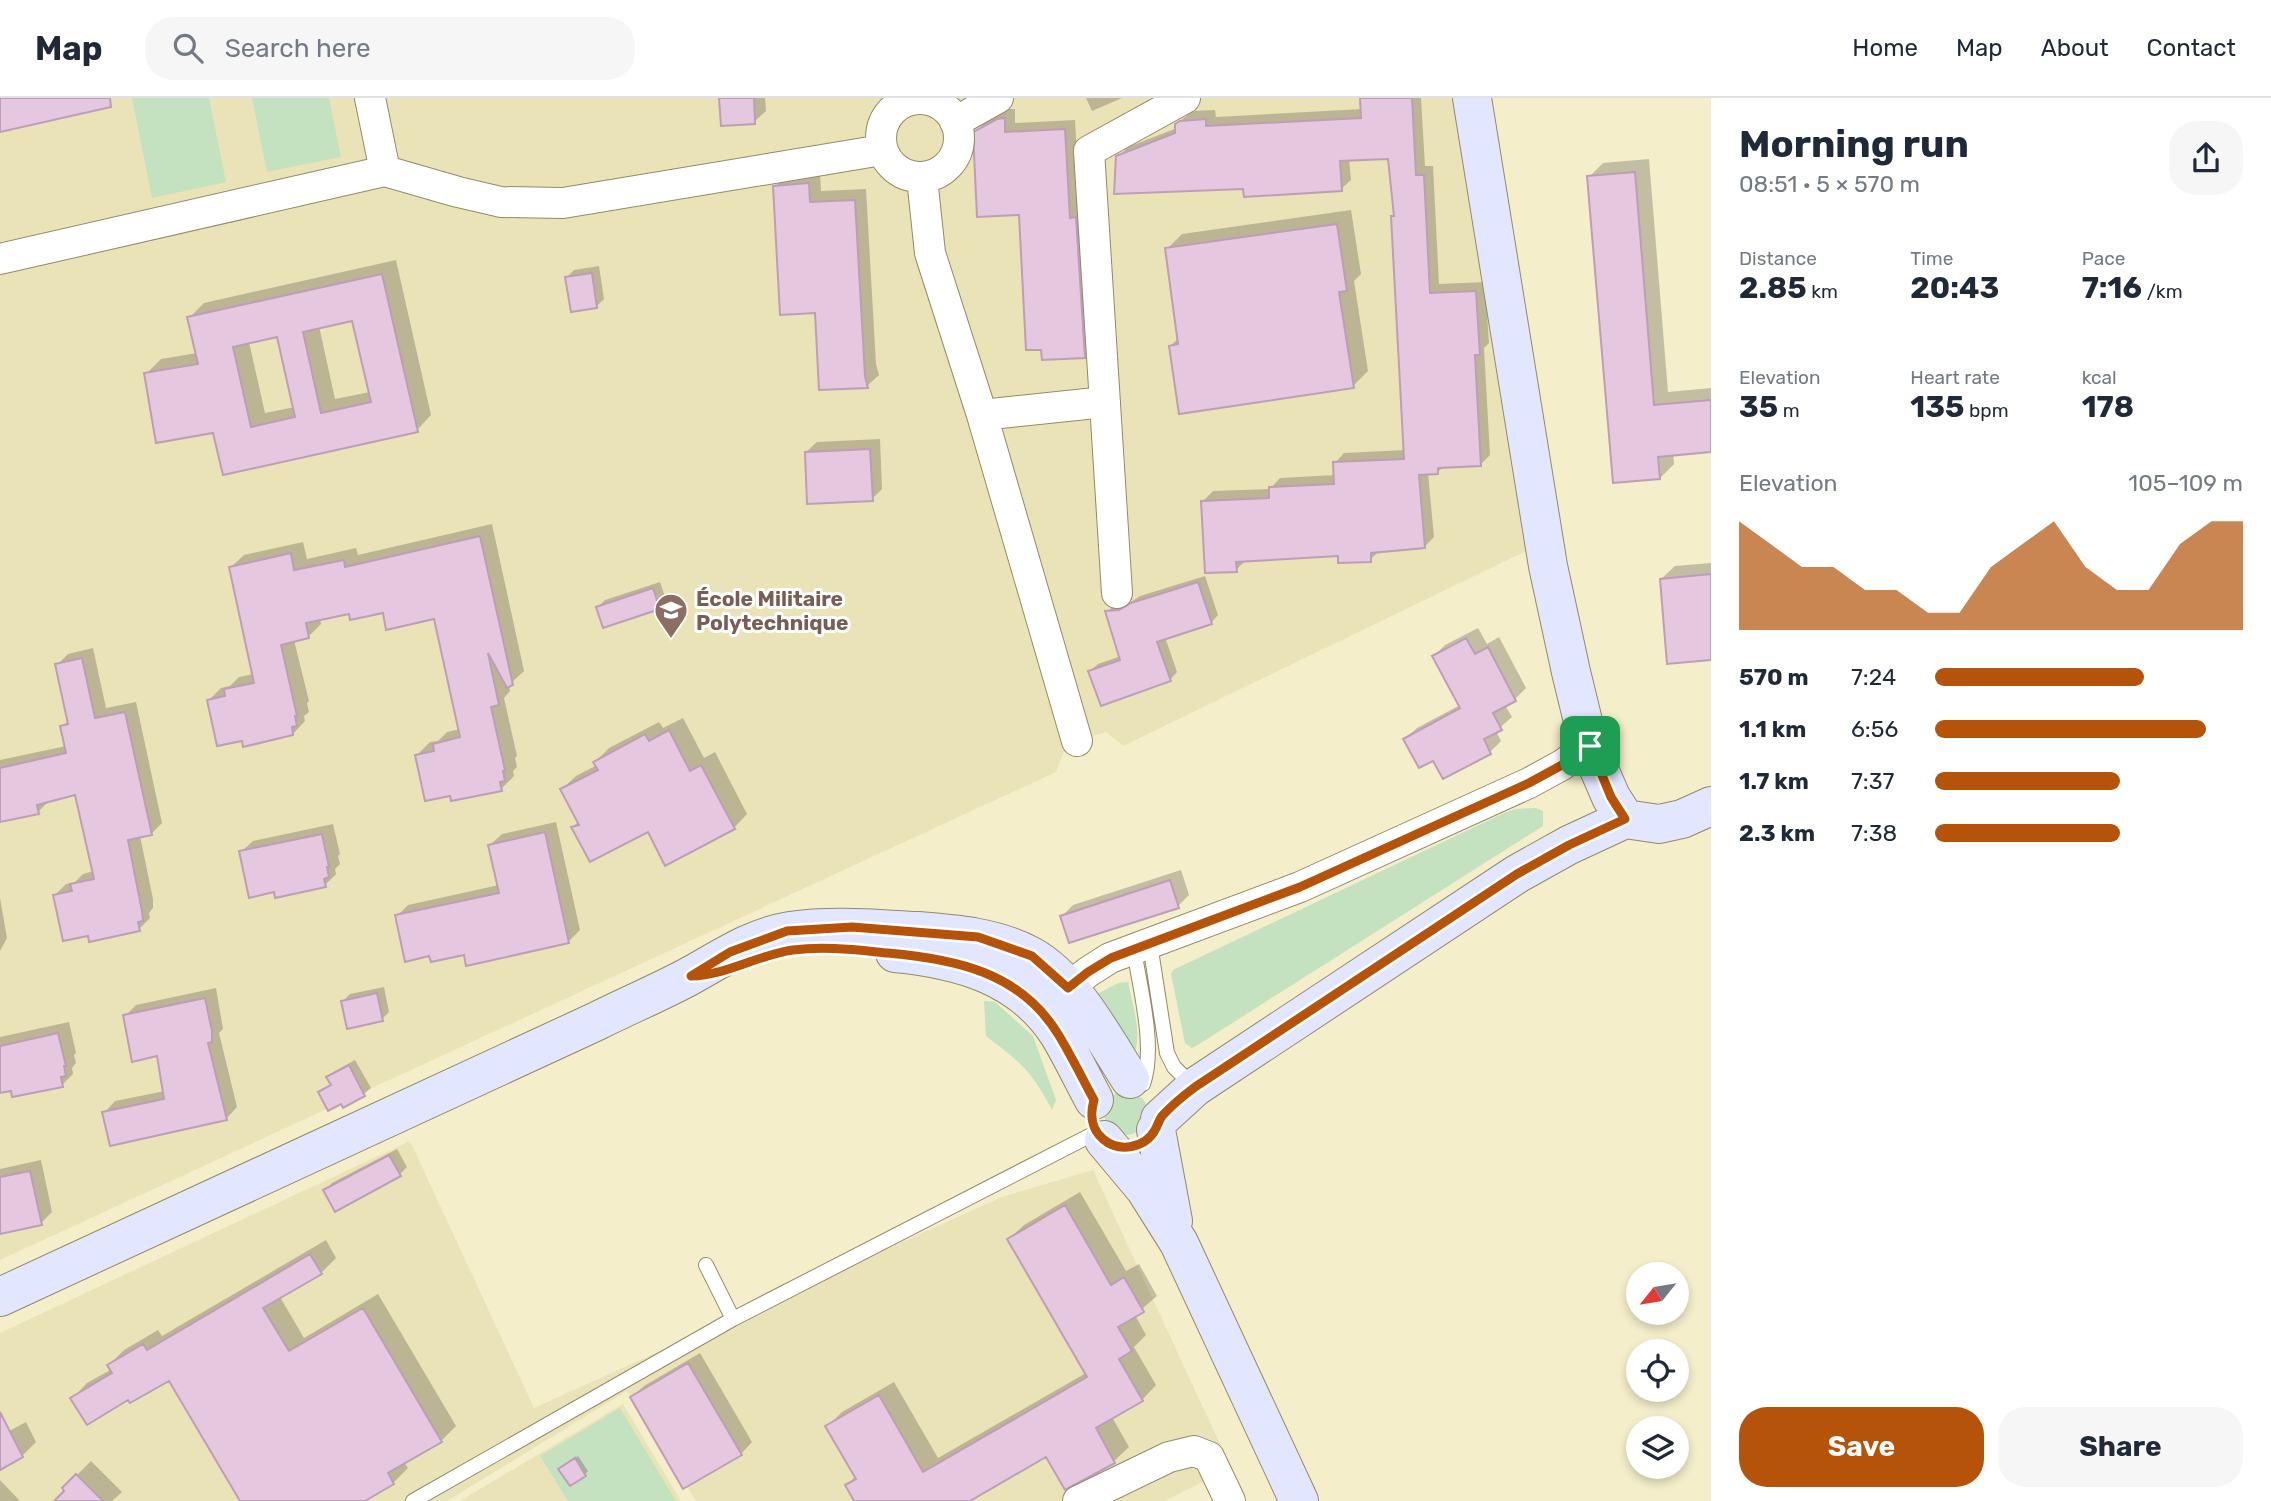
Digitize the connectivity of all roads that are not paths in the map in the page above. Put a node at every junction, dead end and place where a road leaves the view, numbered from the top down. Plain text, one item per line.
1 (370, 98) edge
2 (998, 98) edge
3 (1185, 98) edge
4 (1472, 98) edge
5 (907, 99) edge
6 (955, 122) junction
7 (882, 150) junction
8 (386, 171) junction
9 (922, 178) junction
10 (0, 259) edge
11 (1105, 402) junction
12 (982, 415) junction
13 (1116, 593) dead end
14 (1077, 741) dead end
15 (1590, 746) junction
16 (1711, 806) edge
17 (1625, 819) junction
18 (1142, 947) junction
19 (691, 976) junction
20 (1068, 988) junction
21 (1195, 1087) junction
22 (1148, 1100) junction
23 (1098, 1124) junction
24 (1179, 1243) junction
25 (706, 1265) dead end
26 (0, 1297) edge
27 (733, 1320) junction
28 (413, 1501) edge
29 (1078, 1501) edge
30 (1230, 1501) edge
31 (1299, 1501) edge

1 - 8 street
2 - 6 street
3 - 11 street
4 - 15 main road
5 - 6 street
5 - 7 street
6 - 9 street
7 - 8 street
7 - 9 street
8 - 10 street
9 - 12 street
11 - 12 street
11 - 13 street
12 - 14 street
15 - 17 main road
15 - 18 street
16 - 17 main road
17 - 21 main road
18 - 20 street
18 - 21 lane
18 - 22 lane
19 - 20 main road
19 - 23 main road
19 - 26 main road
20 - 22 main road
21 - 22 main road
22 - 23 main road
22 - 23 main road
22 - 24 main road
23 - 24 main road
23 - 27 lane
24 - 31 main road
25 - 27 lane
27 - 28 lane
29 - 30 street

